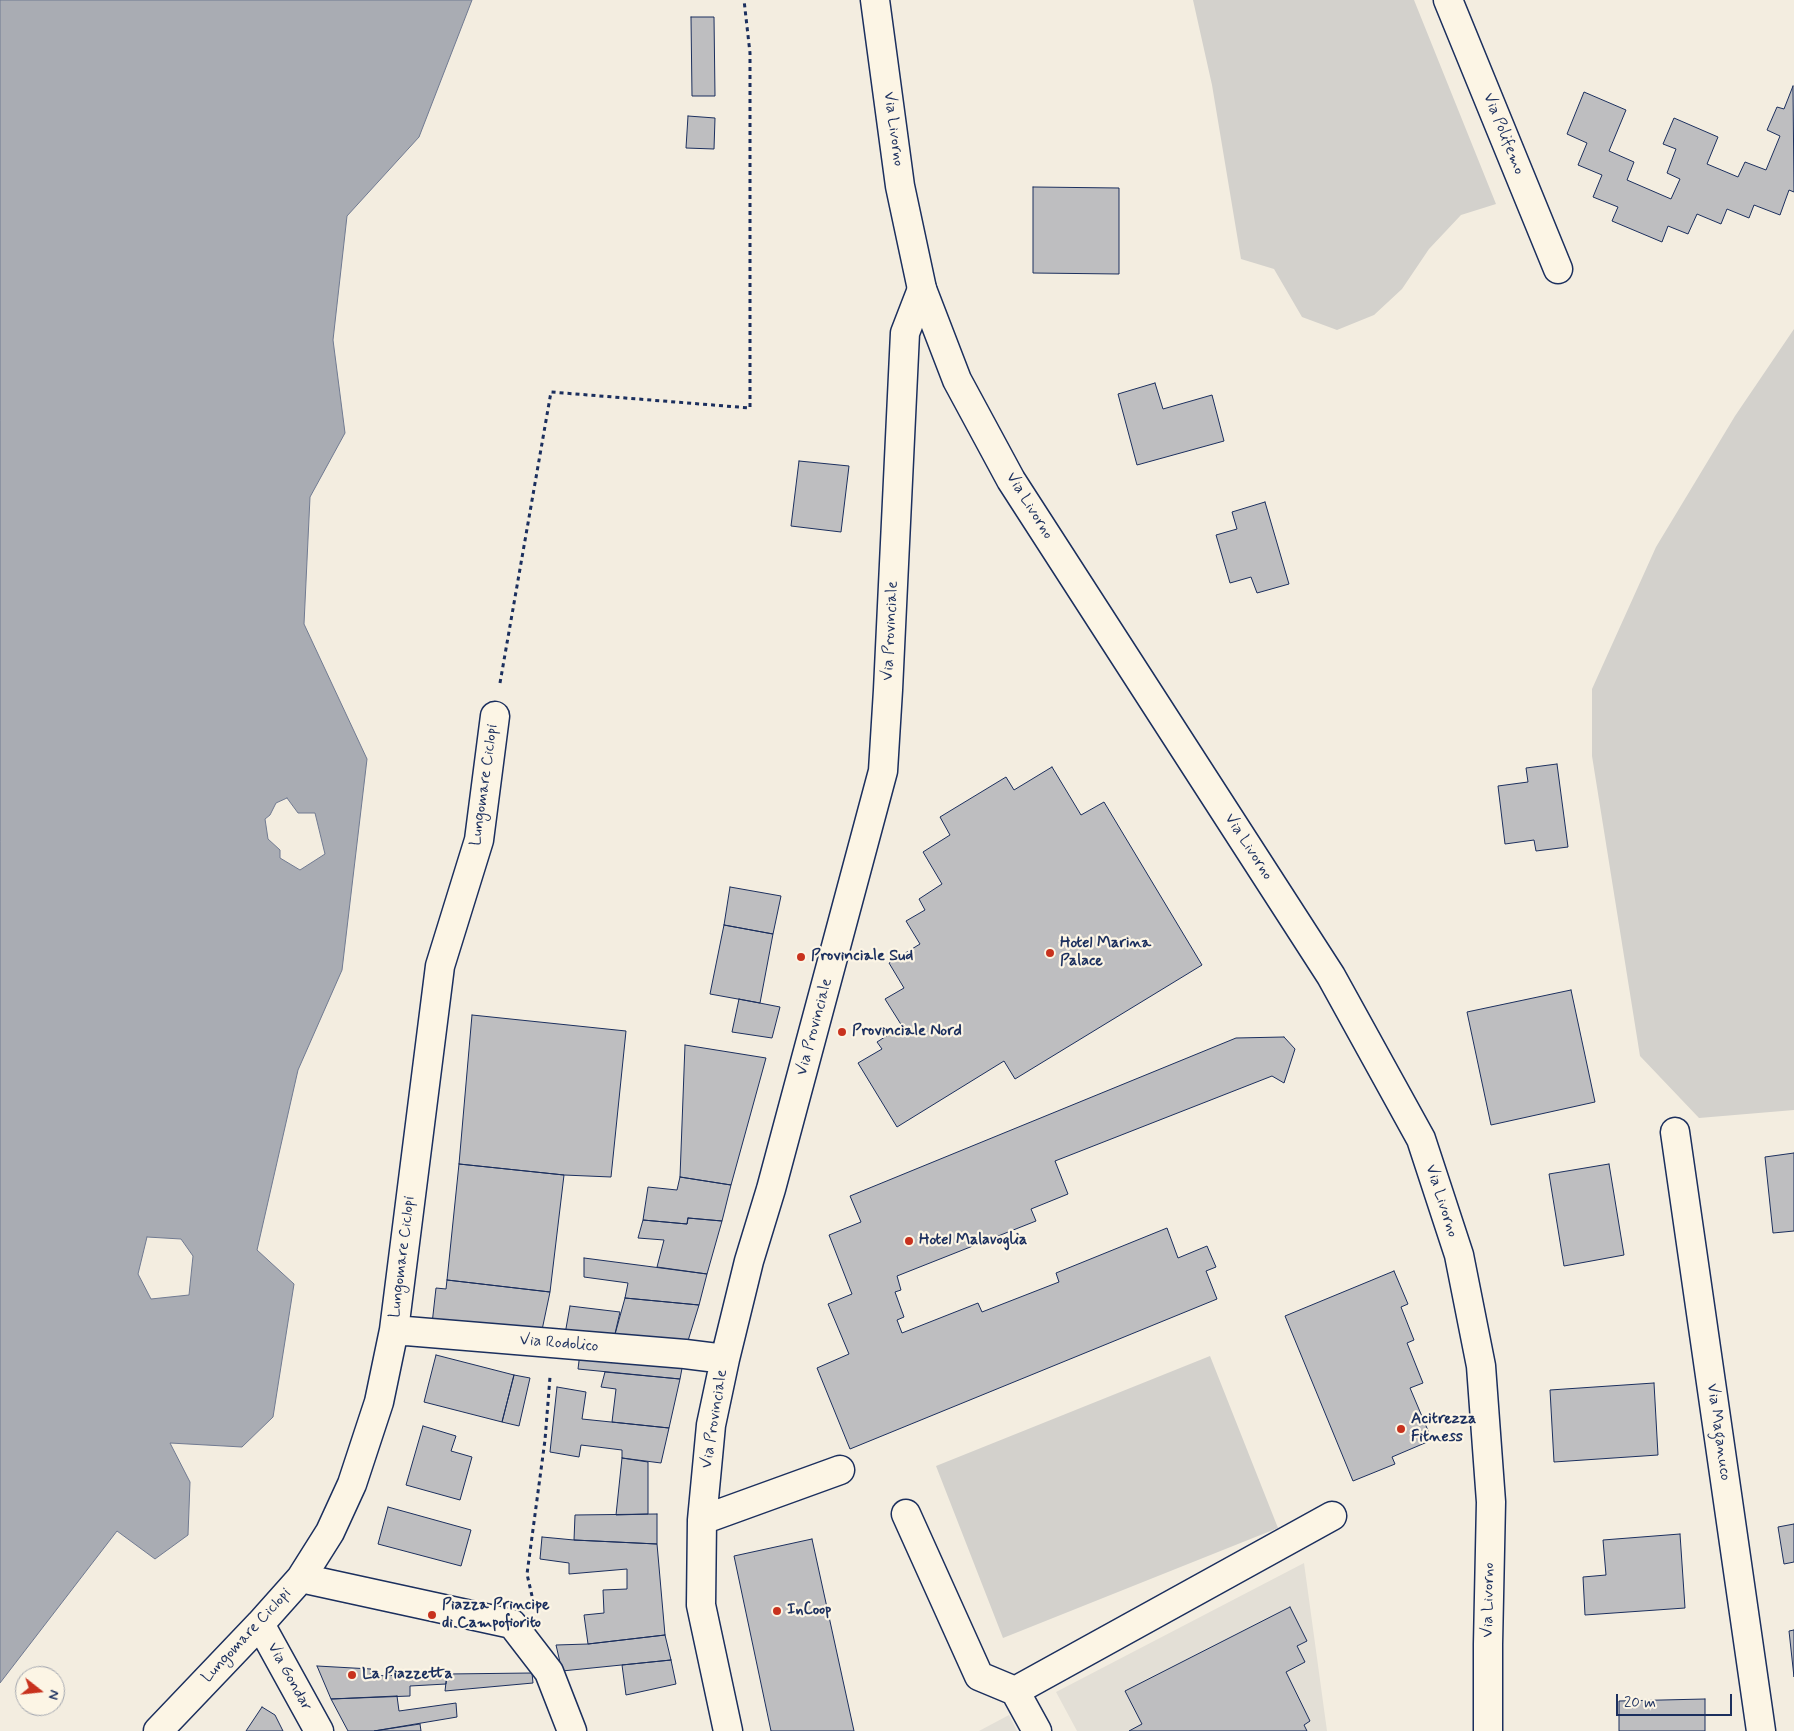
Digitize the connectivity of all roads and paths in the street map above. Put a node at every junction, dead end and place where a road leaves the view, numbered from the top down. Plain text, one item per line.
1 (744, 0) edge
2 (875, 0) edge
3 (1448, 0) edge
4 (1558, 268) dead end
5 (922, 289) junction
6 (494, 716) joint
7 (1675, 1132) dead end
8 (394, 1330) junction
9 (553, 1344) junction
10 (724, 1359) junction
11 (840, 1470) dead end
12 (906, 1514) dead end
13 (1332, 1516) dead end
14 (702, 1520) junction
15 (301, 1578) junction
16 (533, 1601) dead end
17 (260, 1624) junction
18 (1015, 1691) junction
19 (1036, 1729) edge
20 (158, 1731) edge
21 (319, 1731) edge
22 (572, 1731) edge
23 (728, 1731) edge
24 (1488, 1731) edge
25 (1761, 1731) edge

1 - 6 path
2 - 5 street, Via Livorno
3 - 4 street, Via Polifemo
5 - 10 street, Via Provinciale
5 - 24 street, Via Livorno
6 - 8 street, Lungomare Ciclopi
7 - 25 street, Via Maganuco
8 - 9 street, Via Rodolico
8 - 15 street, Lungomare Ciclopi
9 - 10 street, Via Rodolico
9 - 16 path
10 - 14 street, Via Provinciale
11 - 14 street
12 - 18 street
13 - 18 street
14 - 23 street, Via Provinciale
15 - 17 street, Lungomare Ciclopi
15 - 22 street
17 - 20 street, Lungomare Ciclopi
17 - 21 street, Via Gondar
18 - 19 street

